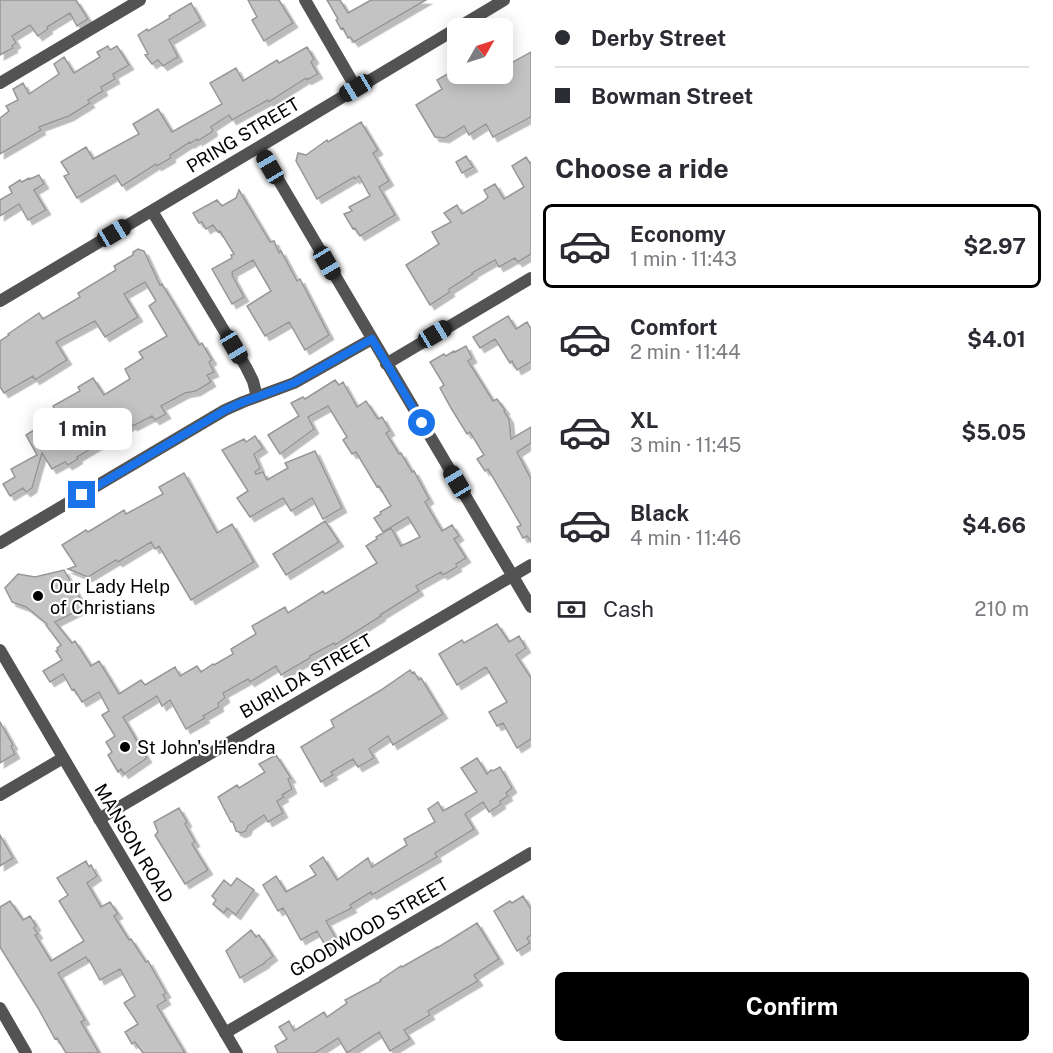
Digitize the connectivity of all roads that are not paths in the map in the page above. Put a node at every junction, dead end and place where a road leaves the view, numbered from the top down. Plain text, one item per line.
1 (140, 0) edge
2 (305, 0) edge
3 (504, 0) edge
4 (0, 83) edge
5 (356, 88) junction
6 (259, 147) junction
7 (152, 210) junction
8 (531, 278) edge
9 (0, 301) edge
10 (372, 339) junction
11 (386, 364) junction
12 (257, 397) junction
13 (0, 543) edge
14 (531, 565) edge
15 (513, 576) junction
16 (531, 607) edge
17 (0, 650) edge
18 (63, 758) junction
19 (0, 795) edge
20 (99, 819) junction
21 (531, 853) edge
22 (0, 1008) edge
23 (225, 1033) junction
24 (26, 1053) edge
25 (237, 1053) edge

1 - 4 street
2 - 5 street
3 - 5 street, PRING STREET
5 - 6 street, PRING STREET
6 - 7 street, PRING STREET
6 - 10 street
7 - 9 street, PRING STREET
7 - 12 street
8 - 11 street
10 - 11 street
10 - 12 street
11 - 15 street
12 - 13 street
14 - 15 street, BURILDA STREET
15 - 16 street
15 - 20 street, BURILDA STREET
17 - 18 street, MANSON ROAD
18 - 19 street
18 - 20 street, MANSON ROAD
20 - 23 street, MANSON ROAD
21 - 23 street, GOODWOOD STREET
22 - 24 street
23 - 25 street, MANSON ROAD

